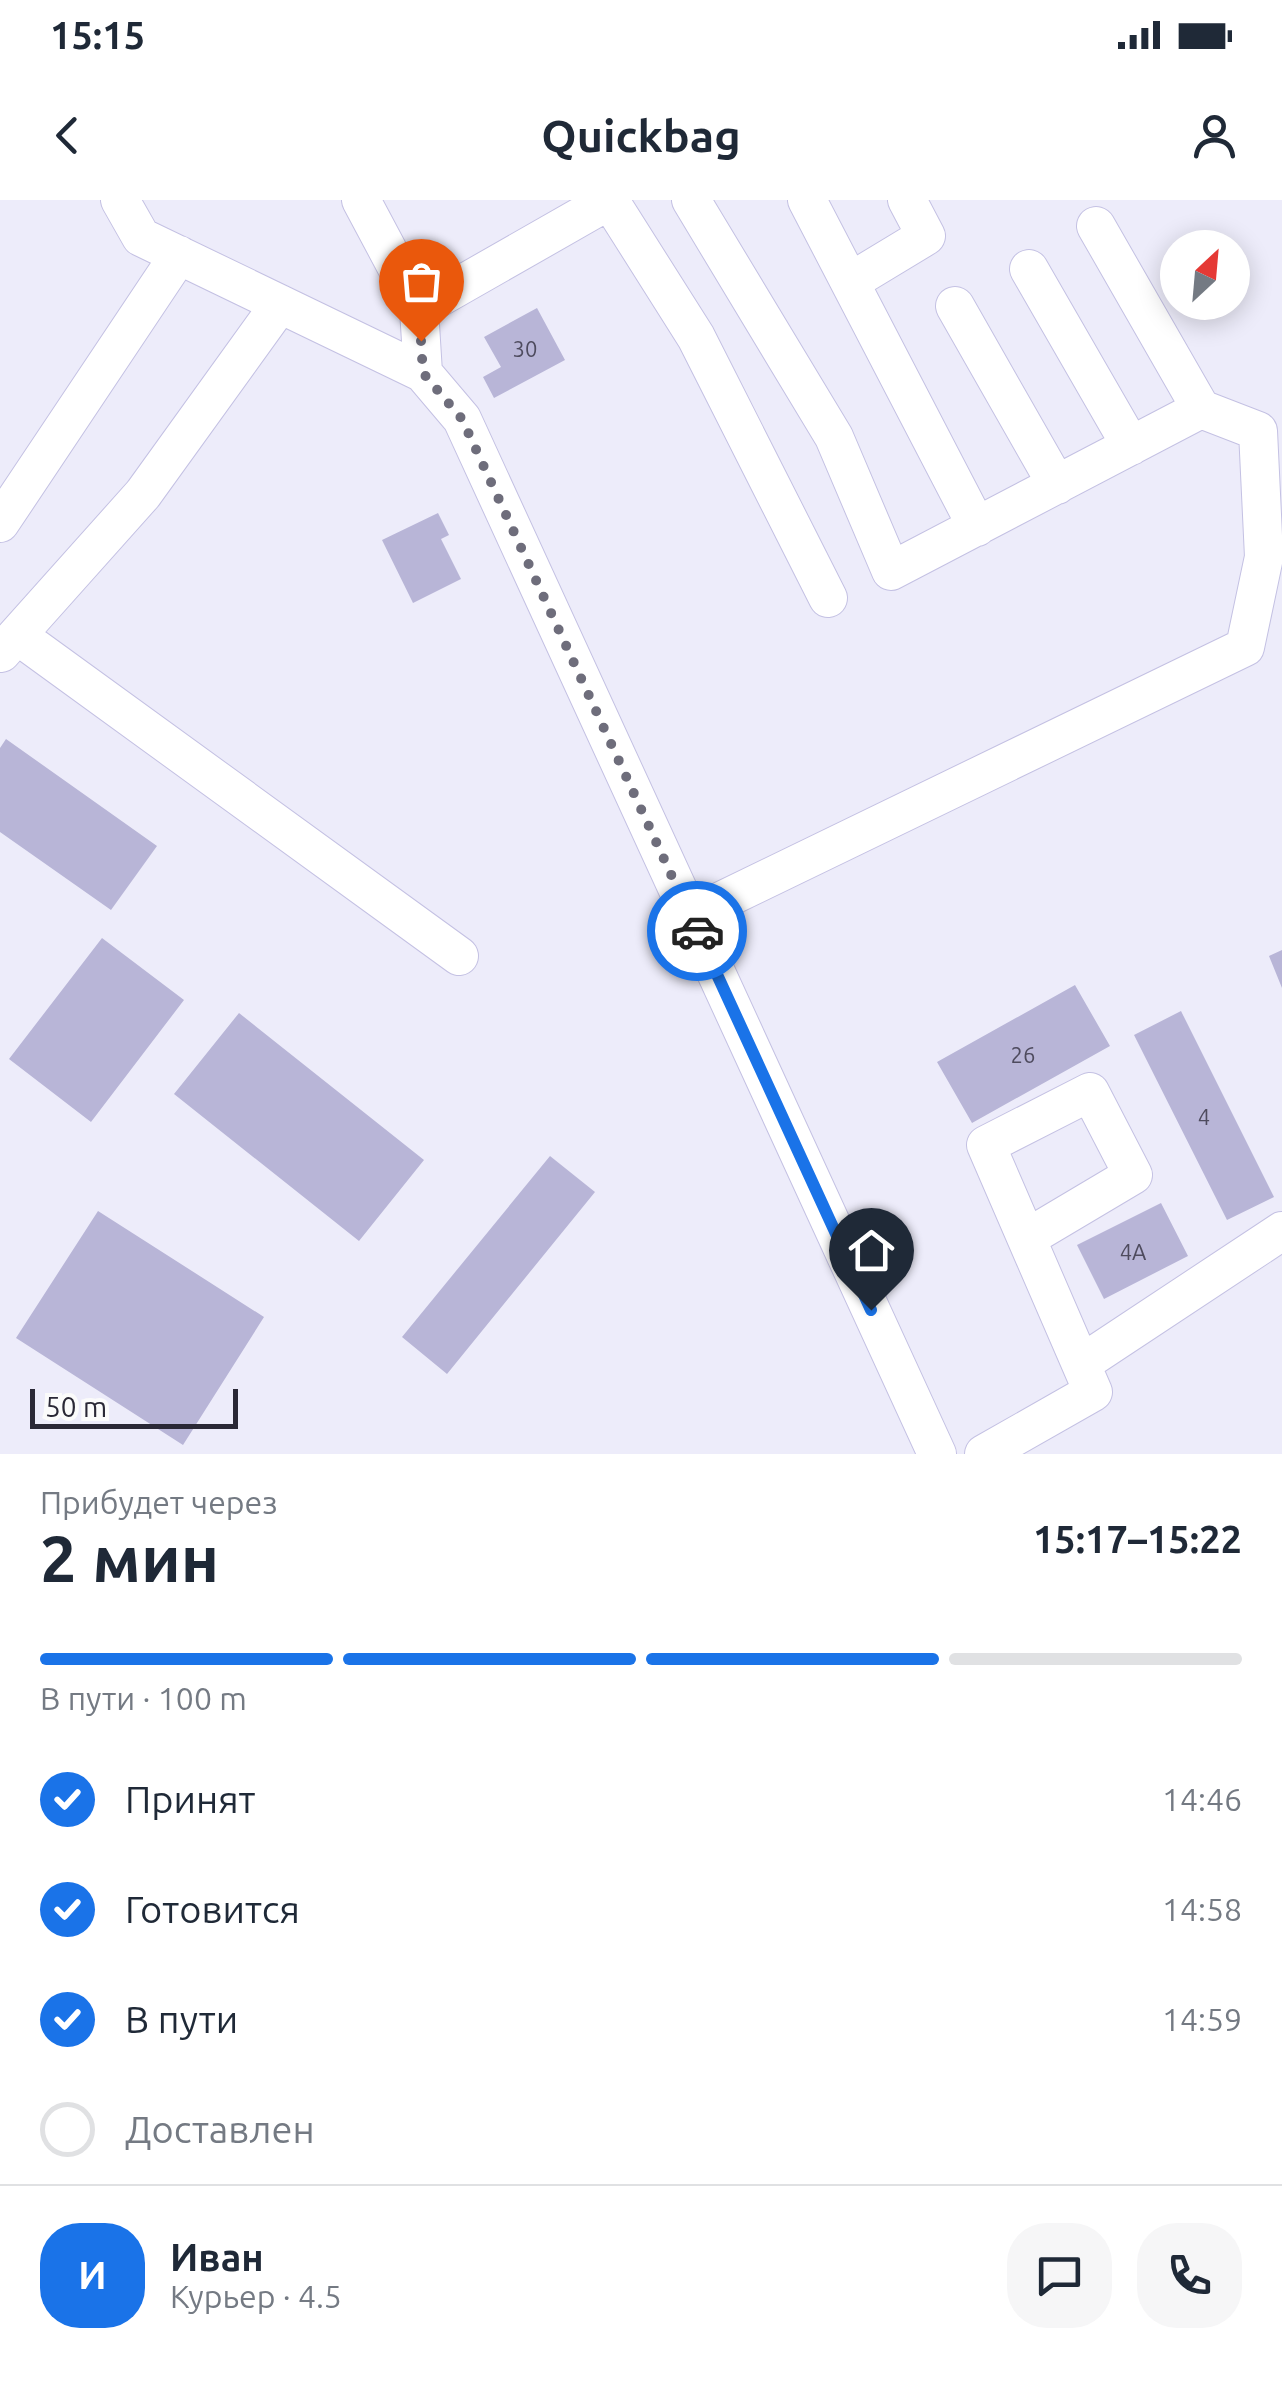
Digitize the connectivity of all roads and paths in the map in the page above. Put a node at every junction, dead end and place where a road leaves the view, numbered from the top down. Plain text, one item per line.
1 (120, 200) edge
2 (362, 200) edge
3 (691, 200) edge
4 (808, 200) edge
5 (907, 200) edge
6 (610, 201) edge
7 (1096, 226) dead end
8 (178, 255) junction
9 (1029, 269) dead end
10 (850, 282) junction
11 (280, 304) junction
12 (954, 306) dead end
13 (419, 309) junction
14 (423, 373) junction
15 (1202, 409) junction
16 (1131, 446) junction
17 (1056, 485) junction
18 (0, 523) edge
19 (976, 527) junction
20 (828, 598) dead end
21 (8, 644) edge
22 (690, 916) junction
23 (459, 956) dead end
24 (1282, 1231) edge
25 (1027, 1238) dead end
26 (1081, 1364) junction
27 (937, 1454) edge
28 (984, 1454) edge

1 - 8 street
2 - 13 street
3 - 19 street
4 - 10 street
5 - 10 street
6 - 13 street
6 - 20 street
7 - 15 street
8 - 11 street
8 - 18 street
9 - 16 street
10 - 19 street
11 - 14 street
11 - 21 street
12 - 17 street
13 - 14 street
14 - 22 street
15 - 16 street
15 - 22 street
16 - 17 street
17 - 19 street
21 - 23 street
22 - 27 street
24 - 26 street
25 - 26 street
26 - 28 street

